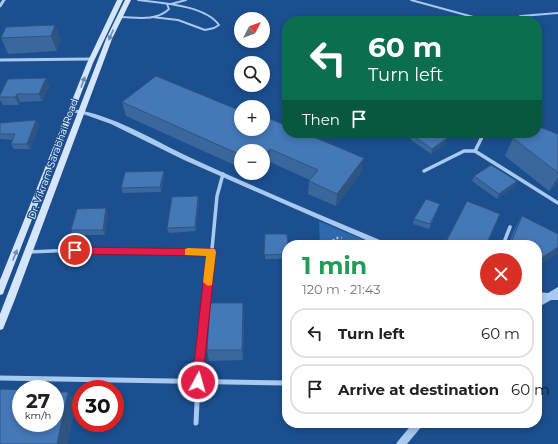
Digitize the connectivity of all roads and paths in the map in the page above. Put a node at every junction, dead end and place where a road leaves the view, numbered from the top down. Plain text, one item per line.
1 (4, 0) edge
2 (120, 0) edge
3 (128, 0) edge
4 (138, 0) edge
5 (186, 0) edge
6 (411, 0) edge
7 (167, 4) junction
8 (0, 6) edge
9 (558, 13) edge
10 (470, 16) edge
11 (521, 16) edge
12 (118, 17) junction
13 (152, 17) junction
14 (91, 59) junction
15 (0, 60) edge
16 (72, 111) junction
17 (82, 111) junction
18 (482, 138) edge
19 (475, 151) junction
20 (424, 171) dead end
21 (223, 174) junction
22 (558, 204) edge
23 (510, 227) dead end
24 (373, 240) edge
25 (505, 240) edge
26 (29, 252) junction
27 (212, 252) junction
28 (0, 291) edge
29 (556, 294) edge
30 (542, 295) edge
31 (542, 302) edge
32 (0, 326) edge
33 (0, 378) edge
34 (198, 382) junction
35 (282, 383) edge
36 (196, 423) dead end
37 (414, 428) edge
38 (401, 444) edge

1 - 8 street
2 - 14 main road, Dr. Vikram Sarabhai Road
3 - 12 main road, Dr. Vikram Sarabhai Road
4 - 7 lane
5 - 7 lane
6 - 10 lane
7 - 13 lane
7 - 13 lane
9 - 11 lane
12 - 13 lane
12 -> 17 main road, Dr. Vikram Sarabhai Road
14 - 15 street
16 -> 14 main road, Dr. Vikram Sarabhai Road
16 - 17 street
28 -> 16 main road, Dr. Vikram Sarabhai Road
17 - 21 street
17 - 26 main road, Dr. Vikram Sarabhai Road
18 - 19 street
19 - 20 street
19 - 22 street
21 - 24 street
21 - 27 street
23 - 25 street
26 - 27 street
26 - 32 main road, Dr. Vikram Sarabhai Road
27 - 34 street
29 - 30 street
29 - 31 street
33 - 34 street
34 - 35 street
34 - 36 street
37 - 38 street

